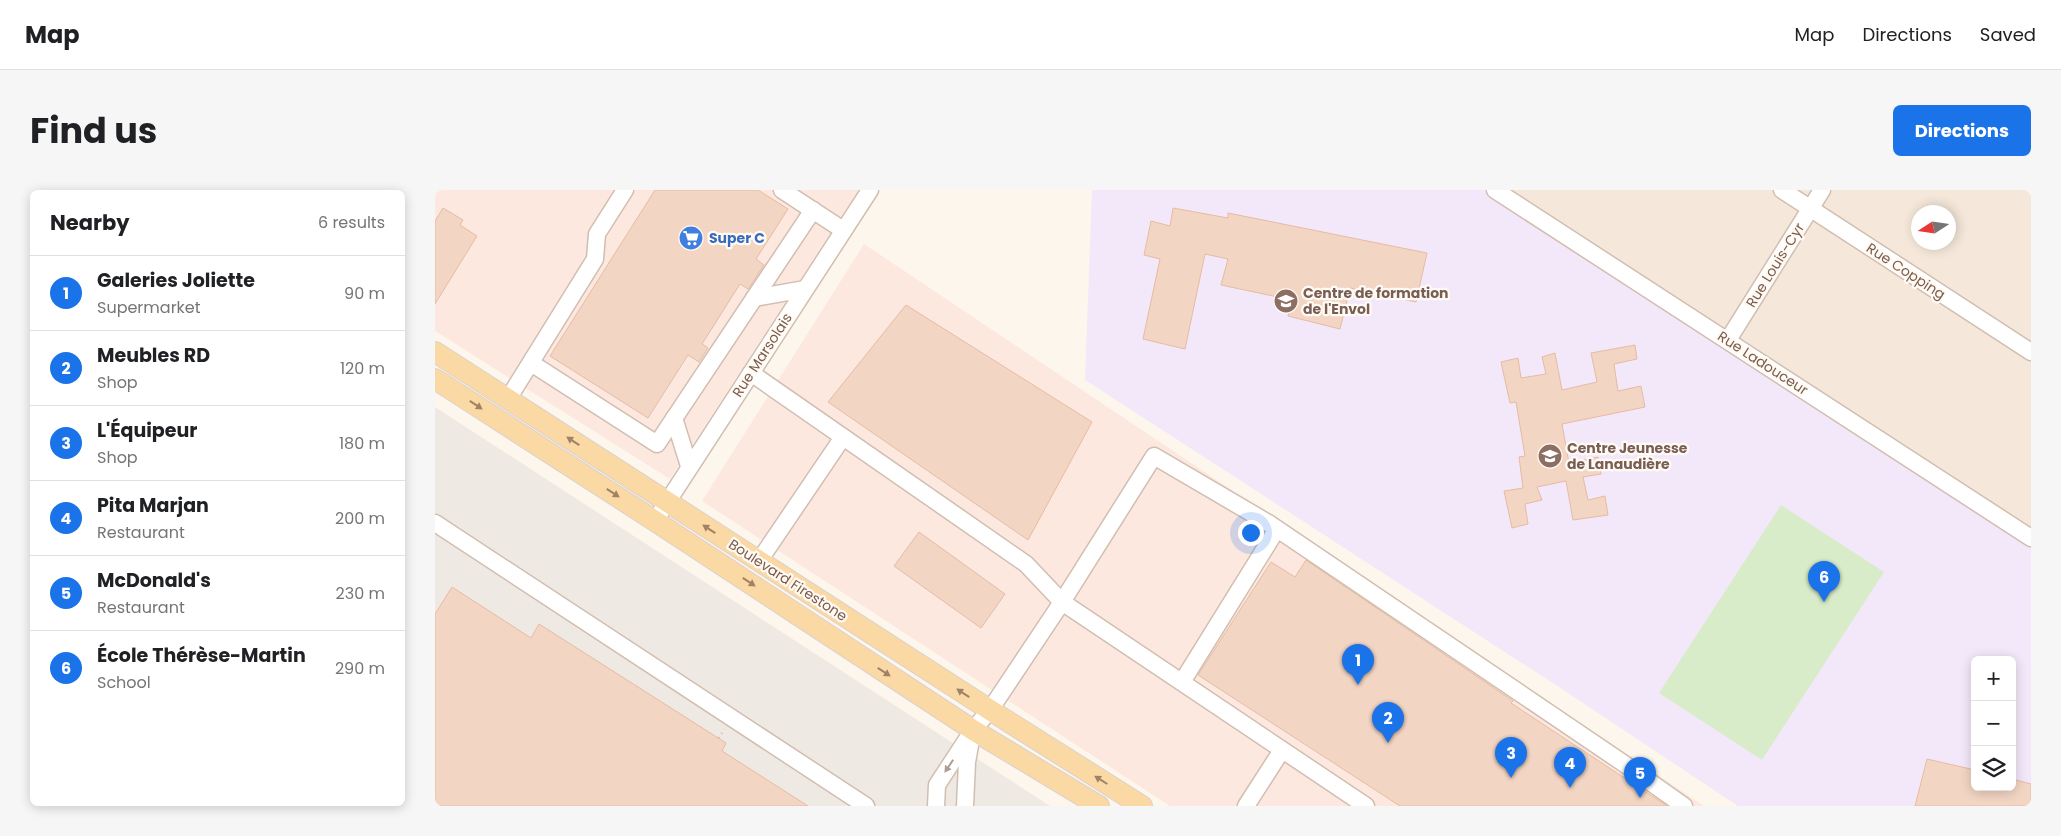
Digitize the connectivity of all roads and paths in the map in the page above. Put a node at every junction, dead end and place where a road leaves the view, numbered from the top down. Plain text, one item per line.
1 (625, 190) edge
2 (782, 190) edge
3 (870, 190) edge
4 (1495, 190) edge
5 (1782, 190) edge
6 (1822, 190) edge
7 (1810, 208) junction
8 (813, 210) junction
9 (843, 230) junction
10 (805, 290) junction
11 (754, 298) junction
12 (1728, 340) junction
13 (435, 352) edge
14 (2031, 352) edge
15 (531, 363) junction
16 (751, 373) junction
17 (435, 379) edge
18 (508, 399) junction
19 (675, 418) junction
20 (843, 437) junction
21 (689, 466) junction
22 (666, 502) junction
23 (655, 521) junction
24 (435, 523) edge
25 (1277, 529) junction
26 (2031, 538) edge
27 (759, 561) junction
28 (1062, 602) junction
29 (1182, 682) junction
30 (990, 710) junction
31 (727, 725) dead end
32 (973, 730) junction
33 (719, 738) dead end
34 (1282, 750) junction
35 (866, 806) edge
36 (936, 806) edge
37 (965, 806) edge
38 (1099, 806) edge
39 (1142, 806) edge
40 (1246, 806) edge
41 (1366, 806) edge
42 (1684, 806) edge

1 - 15 street
2 - 8 street
3 - 9 street, Rue Marsolais
4 - 12 street, Rue Ladouceur
5 - 7 street, Rue Copping
6 - 7 street, Rue Louis-Cyr
7 - 12 street, Rue Louis-Cyr
7 - 14 street, Rue Copping
8 - 9 street
8 - 11 street
9 - 10 street, Rue Marsolais
10 - 11 street
10 - 16 street, Rue Marsolais
11 - 19 street
12 - 26 street, Rue Ladouceur
13 - 18 main road, Boulevard Firestone
15 - 18 street
15 - 19 street
16 - 20 street
16 - 21 street, Rue Marsolais
17 -> 23 main road, Boulevard Firestone
22 -> 18 main road, Boulevard Firestone
19 - 21 street
20 - 27 street
20 - 28 street
21 - 22 street, Rue Marsolais
22 - 23 street, Rue Marsolais
27 -> 22 main road, Boulevard Firestone
23 -> 32 main road, Boulevard Firestone
24 - 35 street
25 - 28 street
25 - 29 street
25 - 42 street
30 -> 27 main road, Boulevard Firestone
28 - 29 street
28 - 30 street
29 - 34 street
30 - 32 street
39 -> 30 main road, Boulevard Firestone
31 - 33 path
32 -> 36 street
32 - 37 street
32 - 38 main road, Boulevard Firestone
34 - 40 street
34 - 41 street

